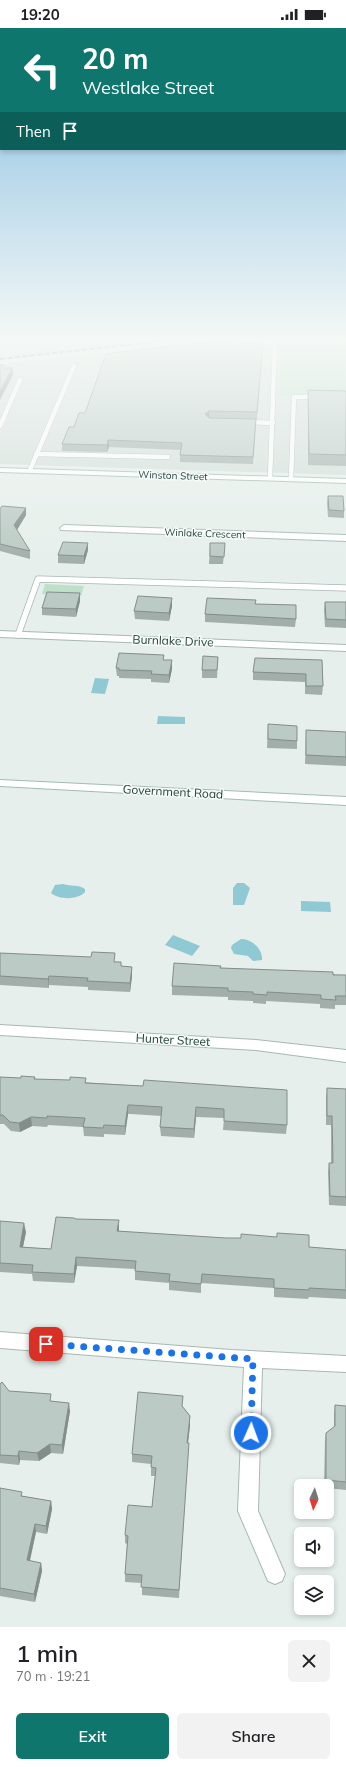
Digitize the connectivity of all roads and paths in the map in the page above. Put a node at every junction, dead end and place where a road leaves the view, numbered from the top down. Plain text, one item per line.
1 (5, 415) edge
2 (53, 415) edge
3 (273, 415) edge
4 (293, 415) edge
5 (241, 422) edge
6 (273, 423) junction
7 (0, 426) edge
8 (36, 454) junction
9 (168, 457) dead end
10 (0, 470) edge
11 (30, 470) junction
12 (270, 478) junction
13 (290, 479) junction
14 (346, 481) edge
15 (64, 528) dead end
16 (346, 538) edge
17 (346, 588) edge
18 (0, 634) edge
19 (18, 635) junction
20 (346, 648) edge
21 (0, 783) edge
22 (346, 801) edge
23 (0, 1030) edge
24 (346, 1056) edge
25 (0, 1340) edge
26 (253, 1359) junction
27 (346, 1364) edge
28 (275, 1574) dead end

1 - 7 lane
2 - 8 lane
3 - 6 lane
4 - 13 lane
5 - 6 lane
6 - 12 lane
8 - 9 lane
8 - 11 lane
10 - 11 street, Winston Street
11 - 12 street, Winston Street
12 - 13 street, Winston Street
13 - 14 street, Winston Street
15 - 16 street, Winlake Crescent
17 - 19 lane
18 - 19 street, Burnlake Drive
19 - 20 street, Burnlake Drive
21 - 22 street, Government Road
23 - 24 street, Hunter Street
25 - 26 street
26 - 27 street
26 - 28 street

